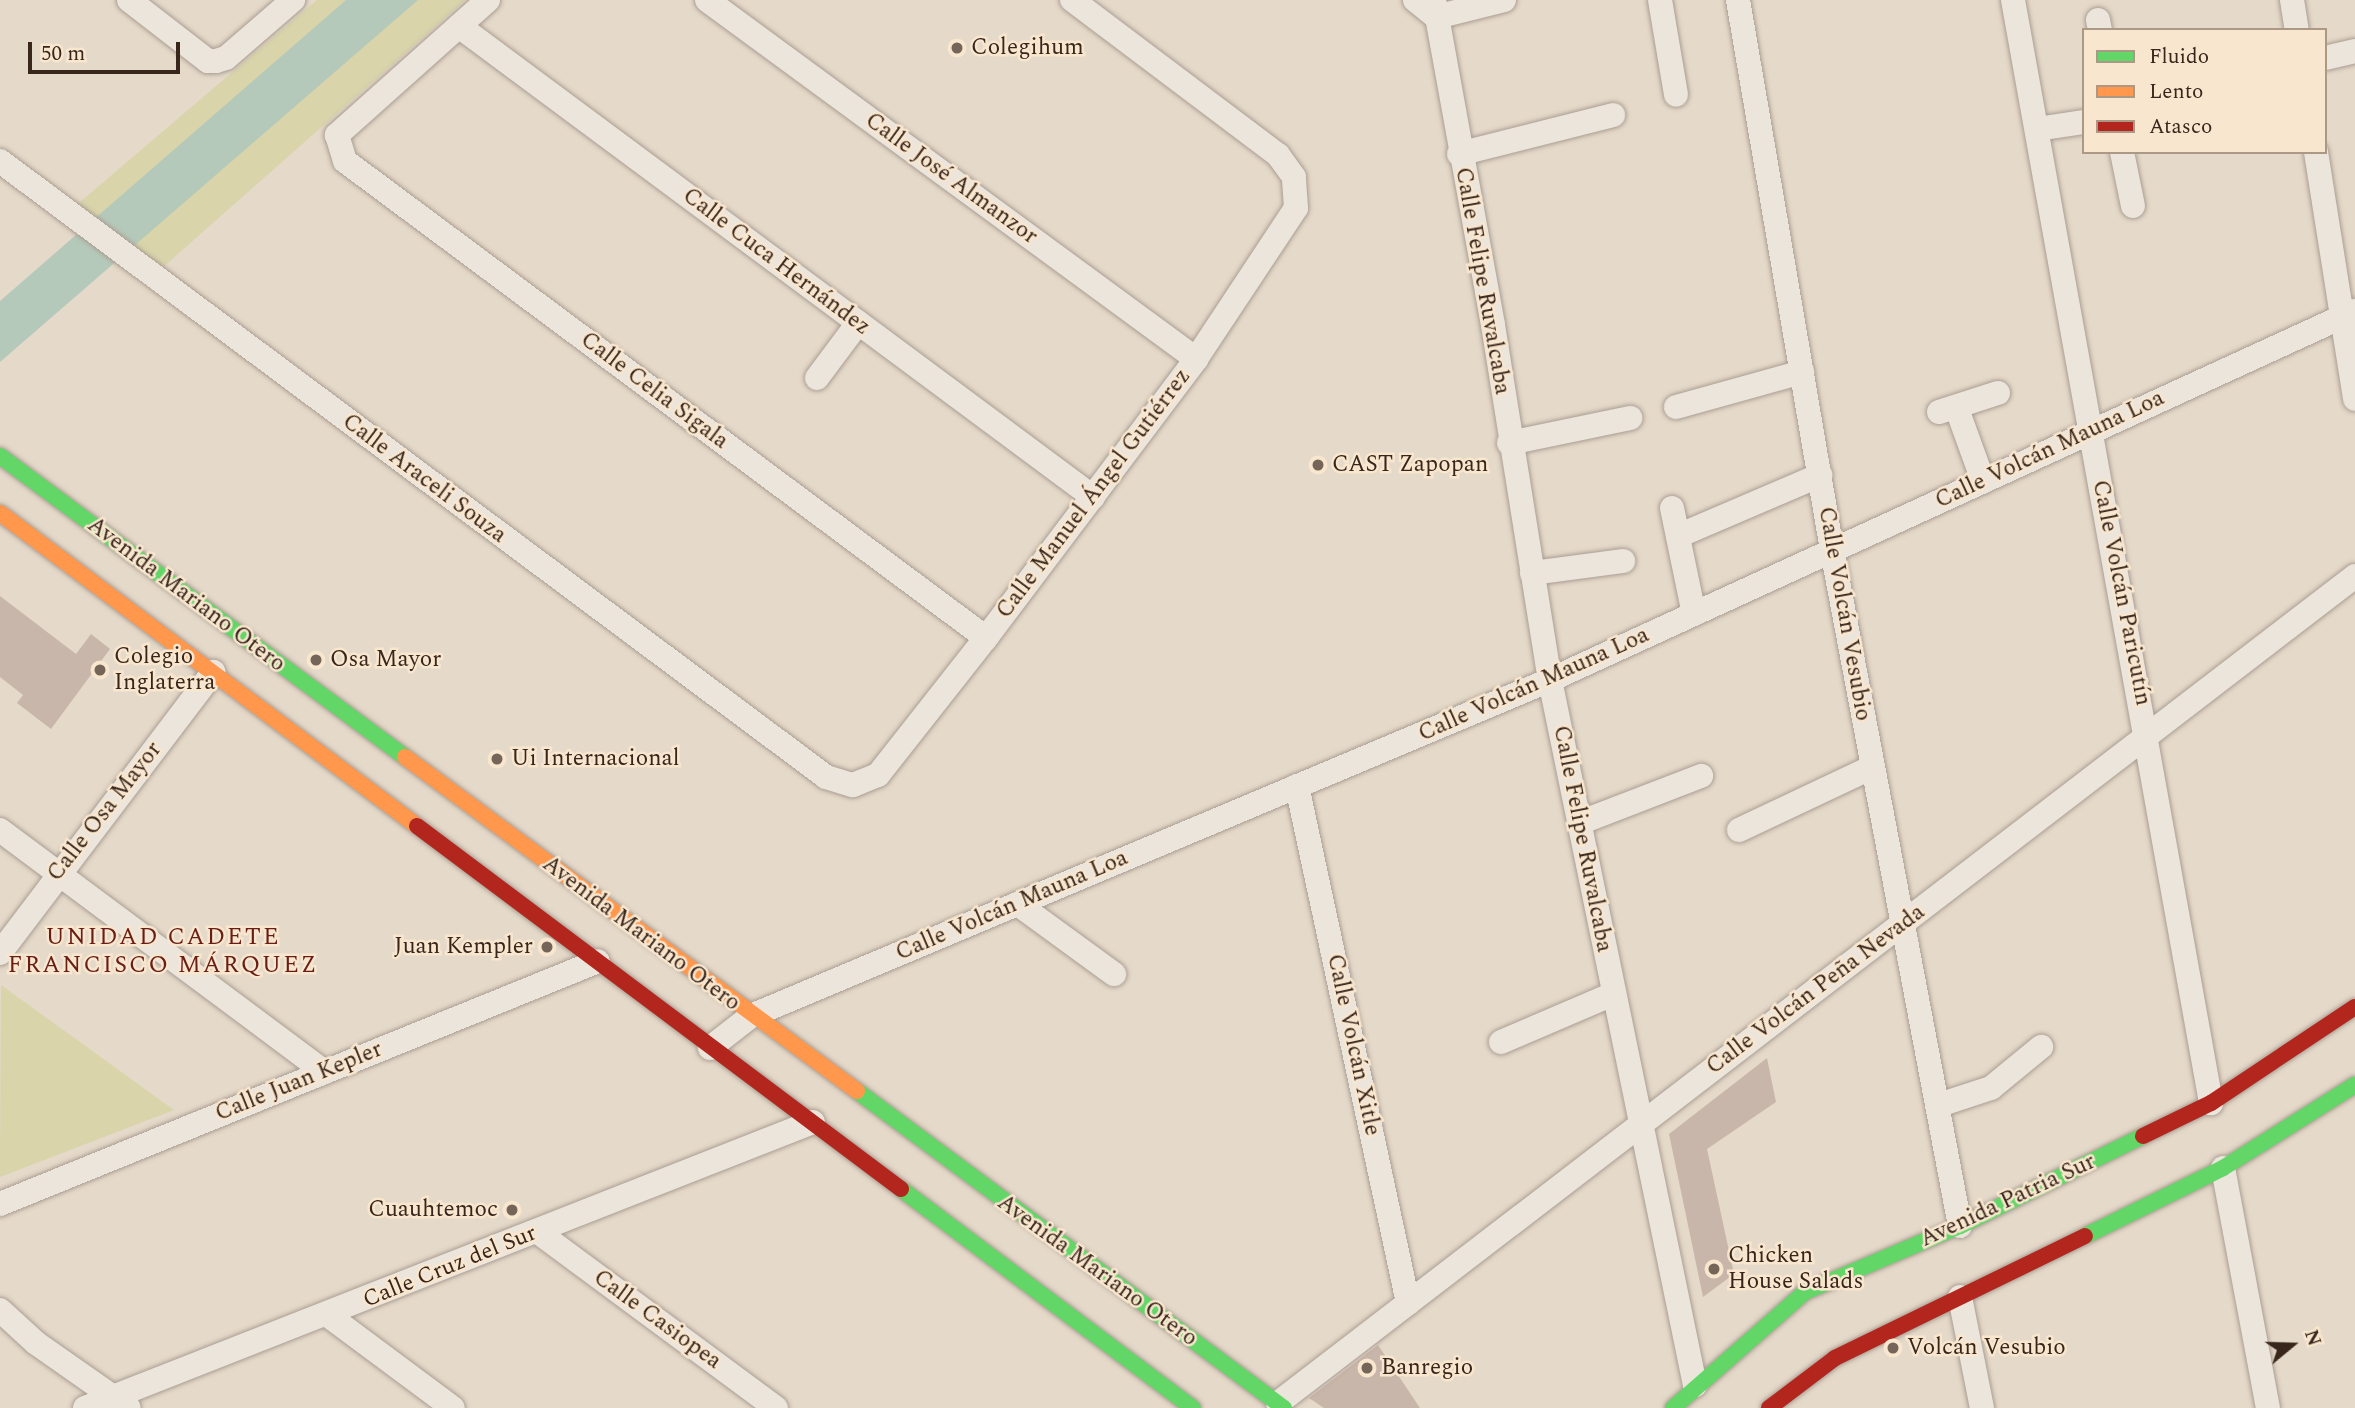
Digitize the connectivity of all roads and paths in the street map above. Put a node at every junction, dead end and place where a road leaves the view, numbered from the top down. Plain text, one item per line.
1 (129, 0) edge
2 (293, 0) edge
3 (488, 0) edge
4 (707, 0) edge
5 (1072, 0) edge
6 (1415, 0) edge
7 (1504, 0) edge
8 (1660, 0) edge
9 (1738, 0) edge
10 (2013, 0) edge
11 (2292, 0) edge
12 (1435, 8) edge
13 (459, 26) junction
14 (2297, 28) edge
15 (2355, 51) edge
16 (2327, 58) edge
17 (1676, 95) dead end
18 (1613, 115) dead end
19 (2082, 122) edge
20 (2037, 129) junction
21 (1459, 154) junction
22 (2122, 154) edge
23 (2316, 154) edge
24 (0, 161) edge
25 (2133, 206) dead end
26 (2348, 314) edge
27 (858, 323) junction
28 (1196, 359) junction
29 (1802, 372) junction
30 (817, 378) dead end
31 (1998, 393) dead end
32 (2355, 399) edge
33 (1676, 407) dead end
34 (1630, 418) dead end
35 (2091, 432) junction
36 (1509, 443) junction
37 (0, 456) edge
38 (1820, 475) junction
39 (1983, 481) junction
40 (1093, 497) junction
41 (1672, 508) dead end
42 (0, 513) edge
43 (1678, 536) junction
44 (1832, 550) junction
45 (1623, 561) dead end
46 (1532, 573) junction
47 (2355, 576) edge
48 (1694, 614) junction
49 (986, 638) junction
50 (213, 672) junction
51 (1550, 680) junction
52 (2148, 736) junction
53 (1872, 767) junction
54 (1701, 776) dead end
55 (853, 785) joint
56 (1297, 786) junction
57 (1579, 823) junction
58 (0, 830) edge
59 (1739, 830) dead end
60 (58, 873) junction
61 (1018, 904) junction
62 (1901, 925) junction
63 (0, 953) edge
64 (598, 961) junction
65 (1114, 974) dead end
66 (1613, 994) junction
67 (2355, 1007) edge
68 (751, 1016) junction
69 (1501, 1042) dead end
70 (2041, 1047) dead end
71 (710, 1048) junction
72 (325, 1072) junction
73 (2355, 1085) edge
74 (2211, 1104) junction
75 (1940, 1105) junction
76 (813, 1122) junction
77 (1639, 1125) junction
78 (2222, 1168) junction
79 (0, 1204) edge
80 (1960, 1226) junction
81 (538, 1232) junction
82 (1960, 1297) junction
83 (1408, 1303) junction
84 (0, 1310) edge
85 (329, 1316) junction
86 (1695, 1385) junction
87 (120, 1402) edge
88 (1281, 1405) edge
89 (85, 1408) edge
90 (453, 1408) edge
91 (776, 1408) edge
92 (1192, 1408) edge
93 (1673, 1408) edge
94 (1769, 1408) edge
95 (1982, 1408) edge
96 (2268, 1408) edge

1 - 2 street
3 - 13 street
4 - 28 street, Calle José Almanzor
5 - 28 street, Calle Manuel Ángel Gutiérrez
6 - 12 street
7 - 12 street
8 - 17 street
9 - 29 street, Calle Volcán Vesubio
10 - 20 street, Calle Volcán Paricutín
11 - 14 street
12 - 21 street, Calle Felipe Ruvalcaba
13 - 27 street, Calle Cuca Hernández
13 - 49 street, Calle Celia Sigala
15 - 16 street
18 - 21 street
19 - 20 street
20 - 35 street, Calle Volcán Paricutín
21 - 36 street, Calle Felipe Ruvalcaba
22 - 25 street
23 - 26 street
24 - 55 street, Calle Araceli Souza
26 - 32 street
26 - 35 street, Calle Volcán Mauna Loa
27 - 30 street
27 - 40 street, Calle Cuca Hernández
28 - 40 street, Calle Manuel Ángel Gutiérrez
29 - 33 street
29 - 38 street, Calle Volcán Vesubio
31 - 39 street
34 - 36 street
35 - 39 street, Calle Volcán Mauna Loa
35 - 52 street, Calle Volcán Paricutín
36 - 46 street, Calle Felipe Ruvalcaba
37 - 68 main road, Avenida Mariano Otero
38 - 43 street
38 - 44 street, Calle Volcán Vesubio
39 - 44 street, Calle Volcán Mauna Loa
40 - 49 street, Calle Manuel Ángel Gutiérrez
41 - 43 street
42 - 50 main road, Avenida Mariano Otero
43 - 48 street
44 - 48 street, Calle Volcán Mauna Loa
44 - 53 street, Calle Volcán Vesubio
45 - 46 street
46 - 51 street, Calle Felipe Ruvalcaba
47 - 52 street, Calle Volcán Peña Nevada
48 - 51 street, Calle Volcán Mauna Loa
49 - 55 street, Calle Manuel Ángel Gutiérrez
50 - 60 street, Calle Osa Mayor
50 - 64 main road, Avenida Mariano Otero
51 - 56 street, Calle Volcán Mauna Loa
51 - 57 street, Calle Felipe Ruvalcaba
52 - 62 street, Calle Volcán Peña Nevada
52 - 74 street, Calle Volcán Paricutín
53 - 59 street
53 - 62 street, Calle Volcán Vesubio
54 - 57 street
56 - 61 street, Calle Volcán Mauna Loa
56 - 83 street, Calle Volcán Xitle
57 - 66 street, Calle Felipe Ruvalcaba
58 - 60 street
60 - 63 street, Calle Osa Mayor
60 - 72 street
61 - 65 street
61 - 68 street, Calle Volcán Mauna Loa
62 - 75 street, Calle Volcán Vesubio
62 - 77 street, Calle Volcán Peña Nevada
64 - 71 main road, Avenida Mariano Otero
64 - 72 street, Calle Juan Kepler
66 - 69 street
66 - 77 street, Calle Felipe Ruvalcaba
67 - 74 main road, Avenida Patria Sur
68 - 71 street, Calle Volcán Mauna Loa
68 - 88 main road, Avenida Mariano Otero
70 - 75 street
71 - 76 main road, Avenida Mariano Otero
72 - 79 street, Calle Juan Kepler
73 - 78 main road
74 - 80 main road, Avenida Patria Sur
75 - 80 street, Calle Volcán Vesubio
76 - 81 street, Calle Cruz del Sur
76 - 92 main road, Avenida Mariano Otero
77 - 83 street, Calle Volcán Peña Nevada
77 - 86 street, Calle Felipe Ruvalcaba
78 - 82 main road
78 - 96 street
80 - 86 main road, Avenida Patria Sur
81 - 85 street, Calle Cruz del Sur
81 - 91 street, Calle Casiopea
82 - 94 main road
82 - 95 street
83 - 88 street, Calle Volcán Peña Nevada
84 - 87 street
85 - 87 street, Calle Cruz del Sur
85 - 90 street
86 - 93 main road, Avenida Patria Sur
87 - 89 street, Calle Cruz del Sur

